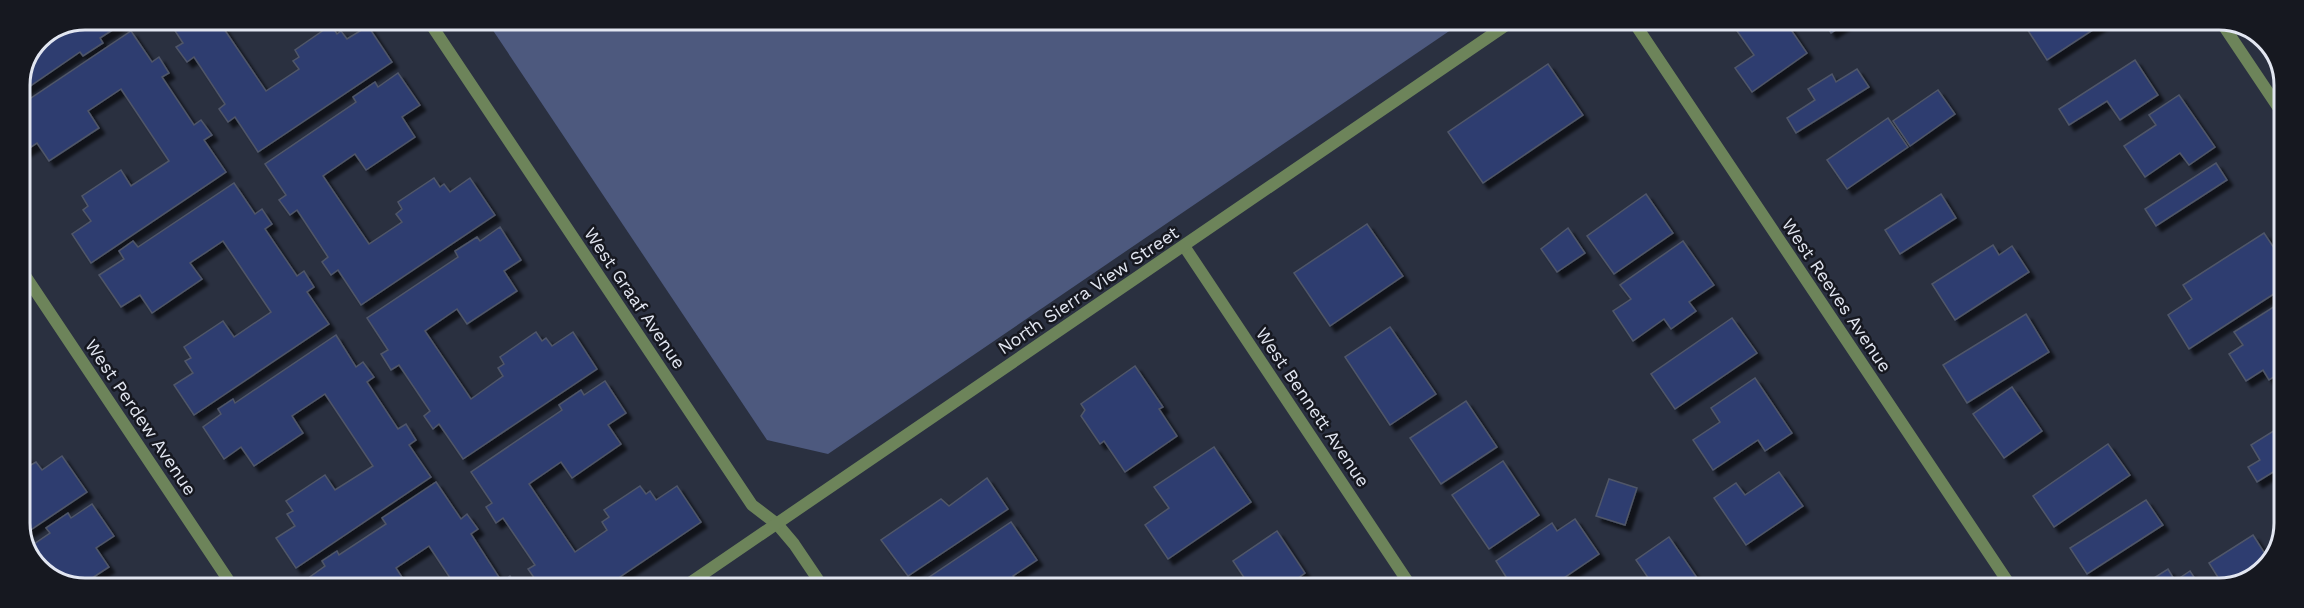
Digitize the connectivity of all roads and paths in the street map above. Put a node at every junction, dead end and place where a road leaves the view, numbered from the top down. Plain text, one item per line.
1 (435, 30) edge
2 (1499, 30) edge
3 (1639, 30) edge
4 (2227, 31) edge
5 (2274, 101) edge
6 (1184, 246) junction
7 (30, 283) edge
8 (777, 524) junction
9 (228, 578) edge
10 (697, 578) edge
11 (817, 578) edge
12 (1405, 578) edge
13 (2005, 578) edge

1 - 8 street, West Graaf Avenue
2 - 6 street, North Sierra View Street
3 - 13 street, West Reeves Avenue
4 - 5 street
6 - 8 street, North Sierra View Street
6 - 12 street, West Bennett Avenue
7 - 9 street, West Perdew Avenue
8 - 10 street, North Sierra View Street
8 - 11 street, West Graaf Avenue

